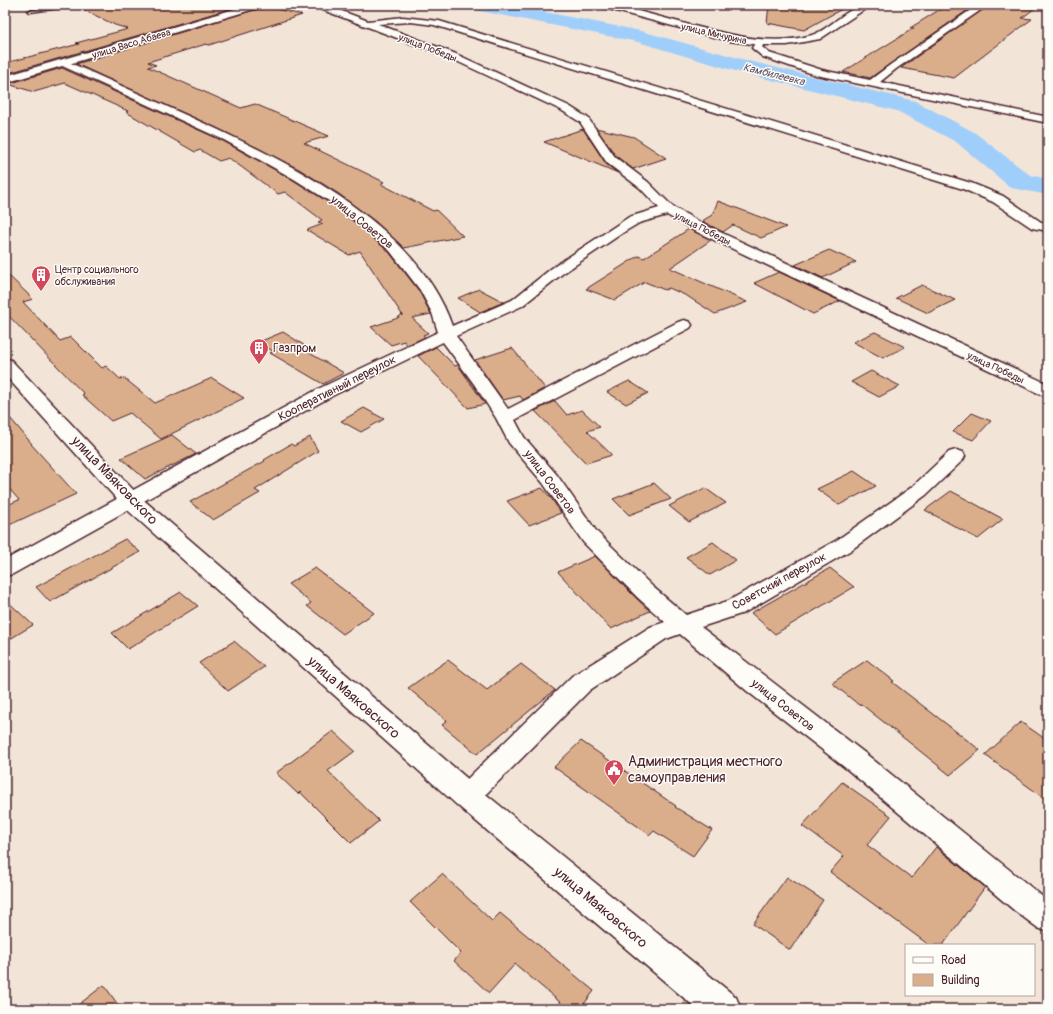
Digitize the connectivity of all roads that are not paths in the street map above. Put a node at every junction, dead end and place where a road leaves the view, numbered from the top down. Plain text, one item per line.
1 (79, 5) edge
2 (258, 5) edge
3 (318, 5) edge
4 (604, 5) edge
5 (866, 5) edge
6 (984, 5) edge
7 (30, 11) dead end
8 (368, 24) junction
9 (760, 42) junction
10 (63, 63) junction
11 (5, 80) edge
12 (872, 84) junction
13 (1048, 120) edge
14 (668, 210) junction
15 (1048, 227) edge
16 (684, 325) dead end
17 (447, 334) junction
18 (5, 364) edge
19 (1048, 390) edge
20 (505, 418) junction
21 (956, 456) dead end
22 (131, 501) junction
23 (5, 570) edge
24 (682, 624) junction
25 (466, 796) junction
26 (1048, 918) edge
27 (724, 1009) edge

1 - 7 lane
2 - 10 street, улица Васо Абаева
3 - 8 street, улица Победы
4 - 9 street, улица Мичурина
5 - 9 street, улица Мичурина
6 - 12 street
8 - 14 street, улица Победы
8 - 15 street
9 - 12 street
10 - 11 street, улица Васо Абаева
10 - 17 street, улица Советов
12 - 13 street
14 - 17 street, Кооперативный переулок
14 - 19 street, улица Победы
16 - 20 street
17 - 20 street, улица Советов
17 - 22 street, Кооперативный переулок
18 - 22 street, улица Маяковского
20 - 24 street, улица Советов
21 - 24 street, Советский переулок
22 - 23 street, Кооперативный переулок
22 - 25 street, улица Маяковского
24 - 25 street, Советский переулок
24 - 26 street, улица Советов
25 - 27 street, улица Маяковского

